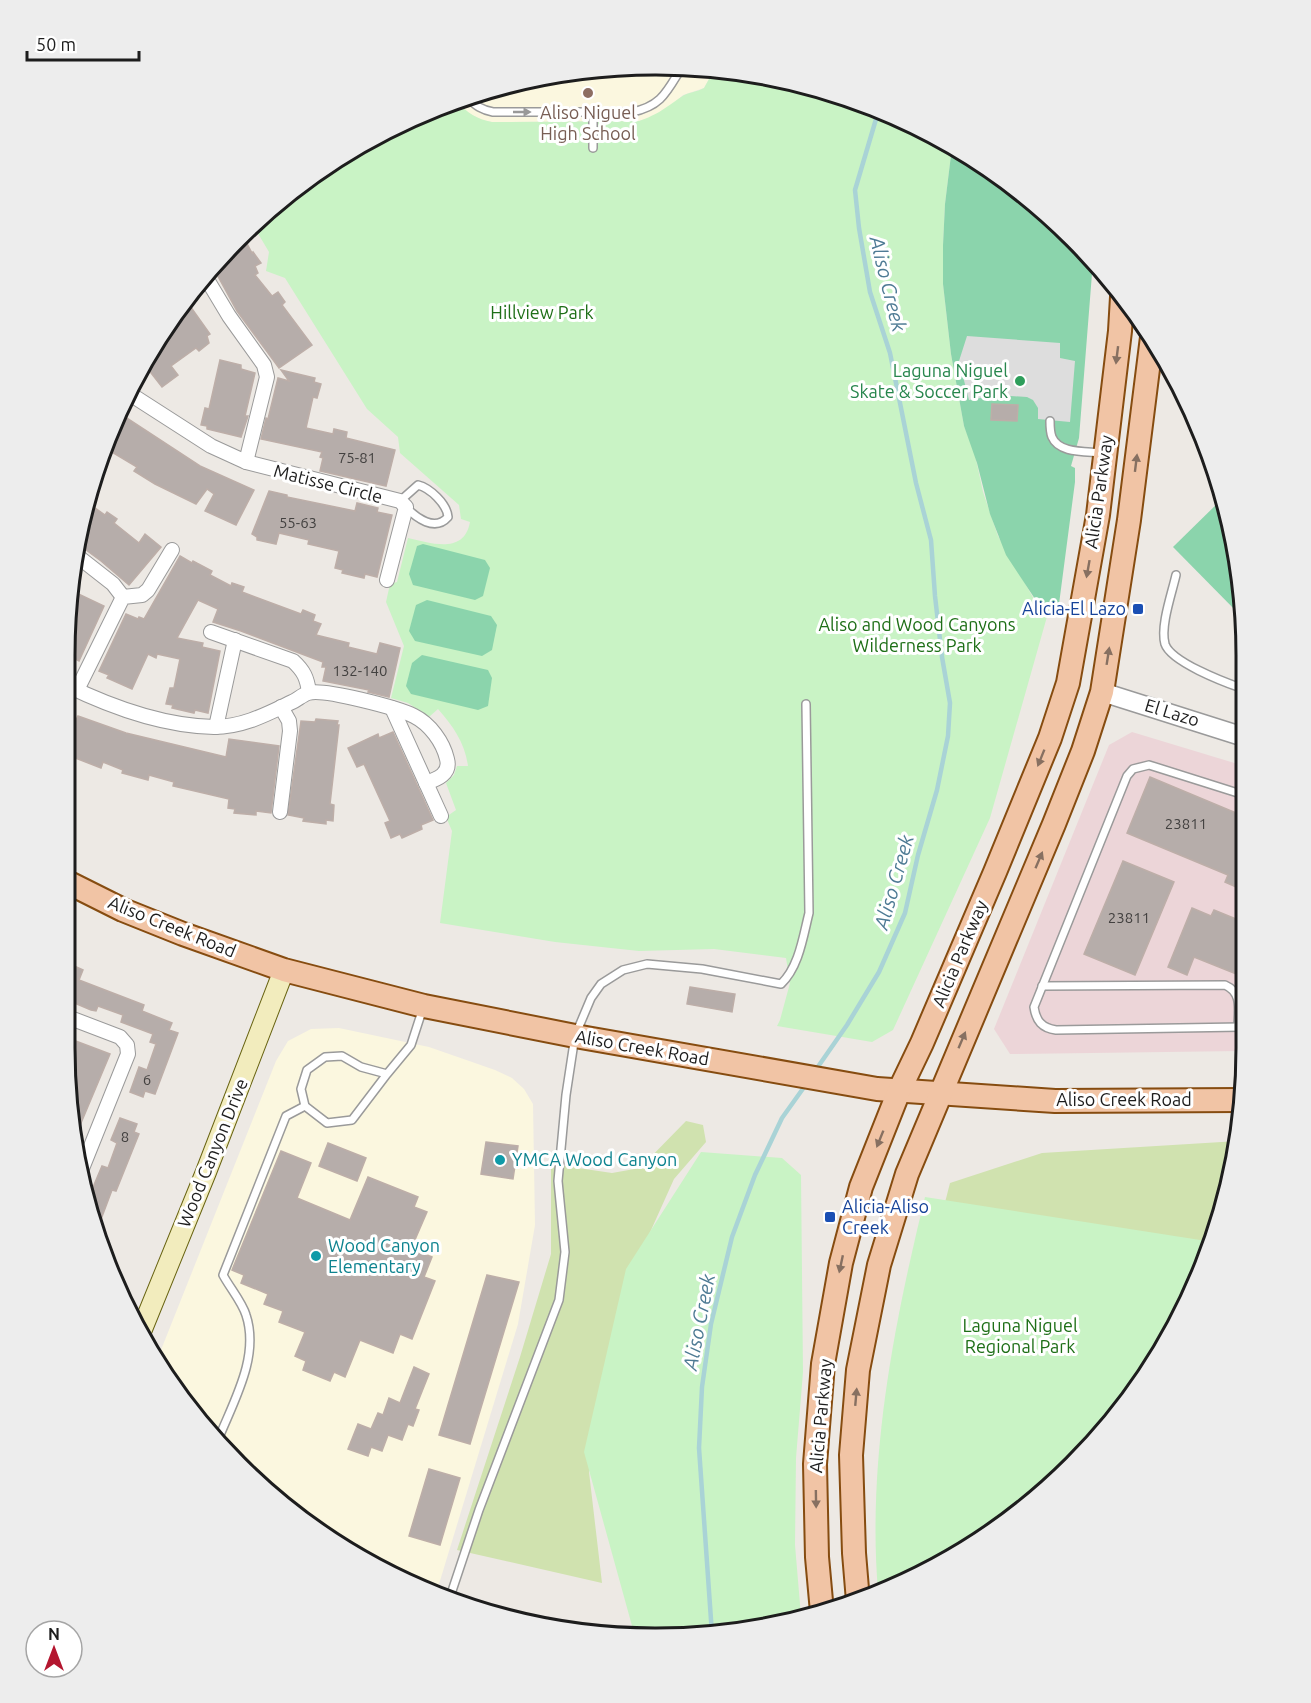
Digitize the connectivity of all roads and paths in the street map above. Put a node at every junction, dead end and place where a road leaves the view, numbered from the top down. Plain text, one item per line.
1 (677, 76) edge
2 (474, 104) edge
3 (593, 112) junction
4 (593, 148) dead end
5 (210, 284) edge
6 (1121, 309) edge
7 (1150, 352) edge
8 (136, 398) edge
9 (1050, 421) dead end
10 (1105, 453) junction
11 (246, 462) junction
12 (403, 504) junction
13 (172, 550) dead end
14 (83, 561) edge
15 (1176, 574) dead end
16 (387, 580) dead end
17 (123, 597) junction
18 (211, 632) dead end
19 (235, 640) junction
20 (75, 680) edge
21 (1236, 686) edge
22 (75, 689) edge
23 (309, 692) junction
24 (1102, 692) junction
25 (806, 704) dead end
26 (281, 707) junction
27 (392, 708) junction
28 (216, 727) junction
29 (1236, 733) edge
30 (426, 783) junction
31 (1236, 792) edge
32 (280, 812) dead end
33 (441, 816) dead end
34 (75, 886) edge
35 (284, 970) junction
36 (1042, 986) junction
37 (1236, 992) edge
38 (424, 1006) junction
39 (75, 1020) edge
40 (1236, 1027) edge
41 (575, 1036) junction
42 (387, 1074) junction
43 (888, 1090) junction
44 (940, 1094) junction
45 (1233, 1100) edge
46 (305, 1106) junction
47 (86, 1159) edge
48 (145, 1322) edge
49 (221, 1432) edge
50 (452, 1591) edge
51 (857, 1592) edge
52 (821, 1603) edge

1 - 3 lane
2 -> 3 lane
3 - 4 lane
5 - 11 street
6 -> 10 main road, Alicia Parkway
24 -> 7 main road, Alicia Parkway
8 - 11 street, Matisse Circle
9 - 10 lane
10 -> 43 main road, Alicia Parkway
11 - 12 street, Matisse Circle
12 - 12 lane
12 - 16 street, Matisse Circle
13 - 17 street
14 - 17 street
15 - 21 lane
17 - 20 street
18 - 19 street
19 - 23 street
19 - 28 street
22 - 28 street
23 - 26 street
23 - 27 street
24 - 29 street, El Lazo
44 -> 24 main road, Alicia Parkway
25 - 41 lane
26 - 28 street
26 - 32 street
27 - 30 street
27 - 30 street
30 - 33 street
31 - 36 lane
34 - 35 main road, Aliso Creek Road
35 - 38 main road, Aliso Creek Road
35 - 48 main road, Wood Canyon Drive
36 - 37 lane
36 - 40 lane
38 - 41 main road, Aliso Creek Road
38 - 42 lane
39 - 47 street
41 - 43 main road, Aliso Creek Road
41 - 50 lane
42 - 46 lane
42 - 46 lane
43 - 44 main road, Aliso Creek Road
43 -> 52 main road, Alicia Parkway
44 - 45 main road, Aliso Creek Road
51 -> 44 main road, Alicia Parkway
46 - 49 lane

